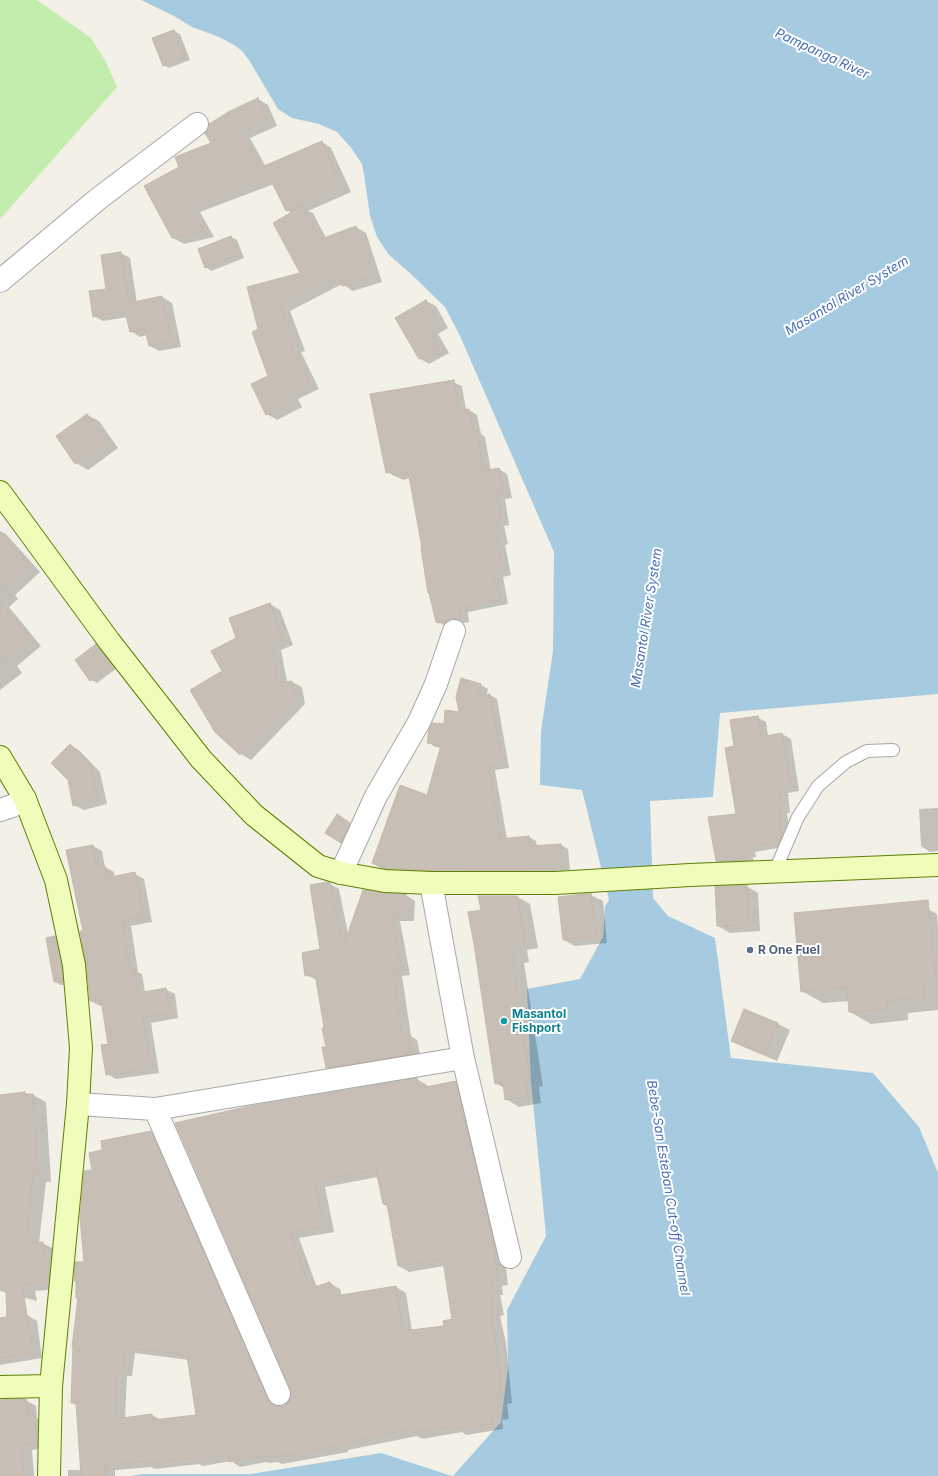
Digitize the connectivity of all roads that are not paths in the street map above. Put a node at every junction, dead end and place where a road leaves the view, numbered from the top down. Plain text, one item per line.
1 (197, 124) dead end
2 (0, 281) edge
3 (0, 492) edge
4 (454, 631) dead end
5 (893, 750) dead end
6 (0, 757) edge
7 (25, 799) junction
8 (0, 810) edge
9 (938, 865) edge
10 (775, 871) junction
11 (341, 873) junction
12 (431, 884) junction
13 (463, 1058) junction
14 (78, 1104) junction
15 (155, 1109) junction
16 (510, 1257) dead end
17 (50, 1386) junction
18 (0, 1388) edge
19 (279, 1394) dead end
20 (49, 1476) edge

1 - 2 street
3 - 11 street
4 - 11 street
5 - 10 lane
6 - 7 street
7 - 8 street
7 - 14 street
9 - 10 street
10 - 12 street
11 - 12 street
12 - 13 street
13 - 15 street
13 - 16 street
14 - 15 street
14 - 17 street
15 - 19 street
17 - 18 street
17 - 20 street

